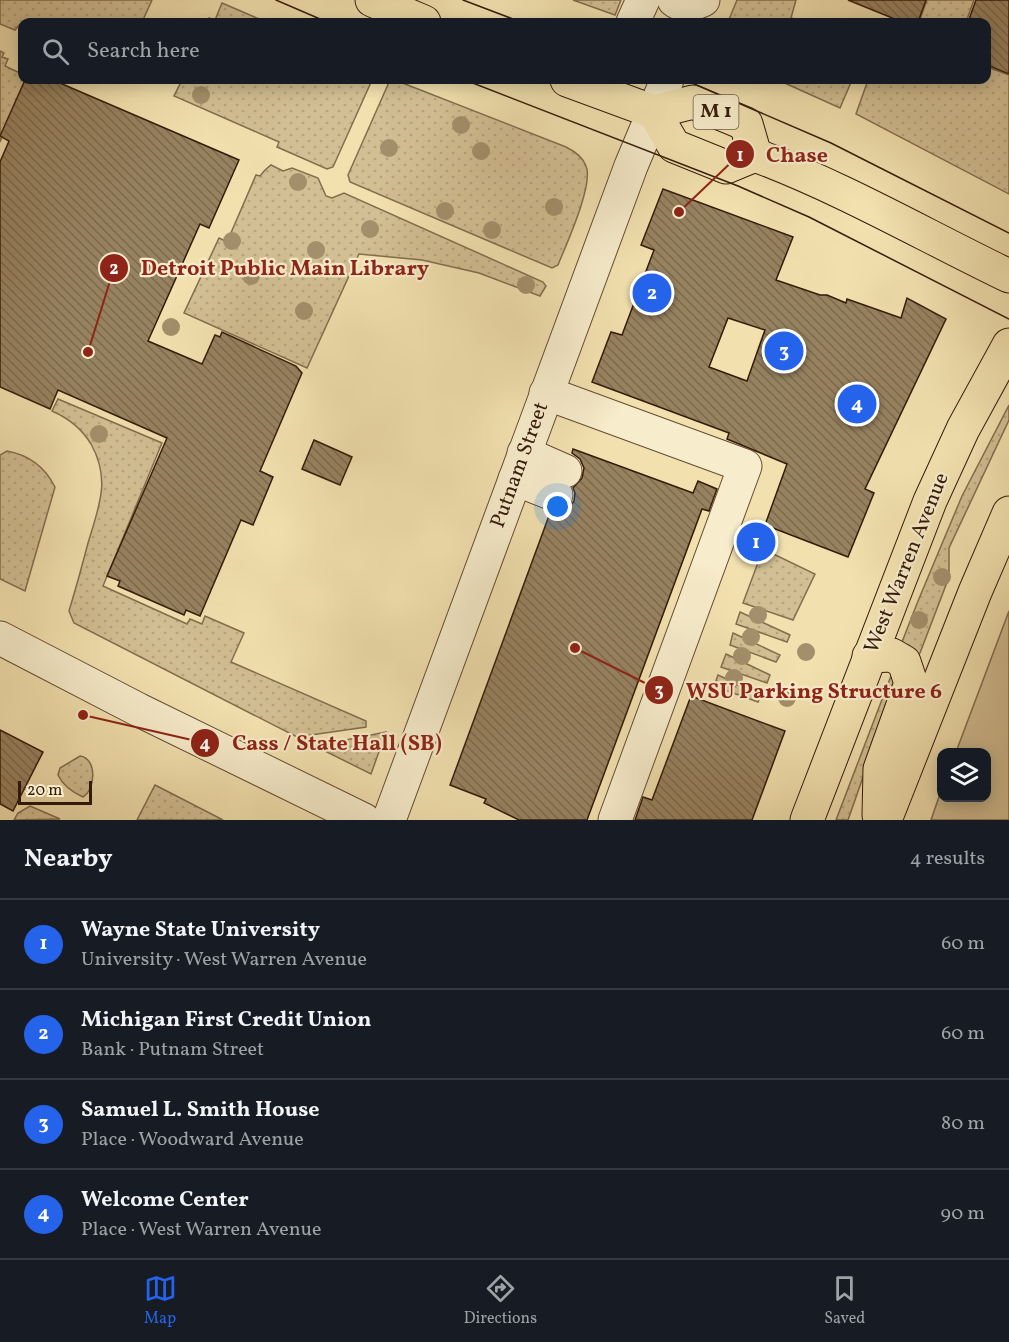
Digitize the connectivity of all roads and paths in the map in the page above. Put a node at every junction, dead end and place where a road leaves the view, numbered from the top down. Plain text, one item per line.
1 (372, 0) edge
2 (643, 0) edge
3 (674, 0) edge
4 (703, 0) edge
5 (708, 0) edge
6 (415, 18) edge
7 (635, 18) edge
8 (701, 18) edge
9 (665, 84) edge
10 (606, 86) edge
11 (654, 112) junction
12 (755, 155) junction
13 (1009, 276) edge
14 (1009, 345) edge
15 (546, 393) junction
16 (519, 466) junction
17 (561, 483) dead end
18 (1009, 513) edge
19 (0, 638) edge
20 (869, 656) junction
21 (364, 820) edge
22 (389, 820) edge
23 (615, 820) edge
24 (807, 820) edge
25 (879, 820) edge
26 (885, 820) edge

1 - 6 main road
2 - 7 street
3 - 4 street
5 - 8 street
9 - 11 street, Putnam Street
10 - 11 main road
11 - 12 main road, M 1
11 - 12 main road, M 1
11 - 15 street, Putnam Street
12 - 13 main road, M 1
14 - 20 main road, West Warren Avenue
15 - 16 street, Putnam Street
15 - 23 street
16 - 17 street
16 - 22 street, Putnam Street
18 - 26 main road
19 - 21 street
20 - 24 main road, West Warren Avenue
20 - 25 main road

